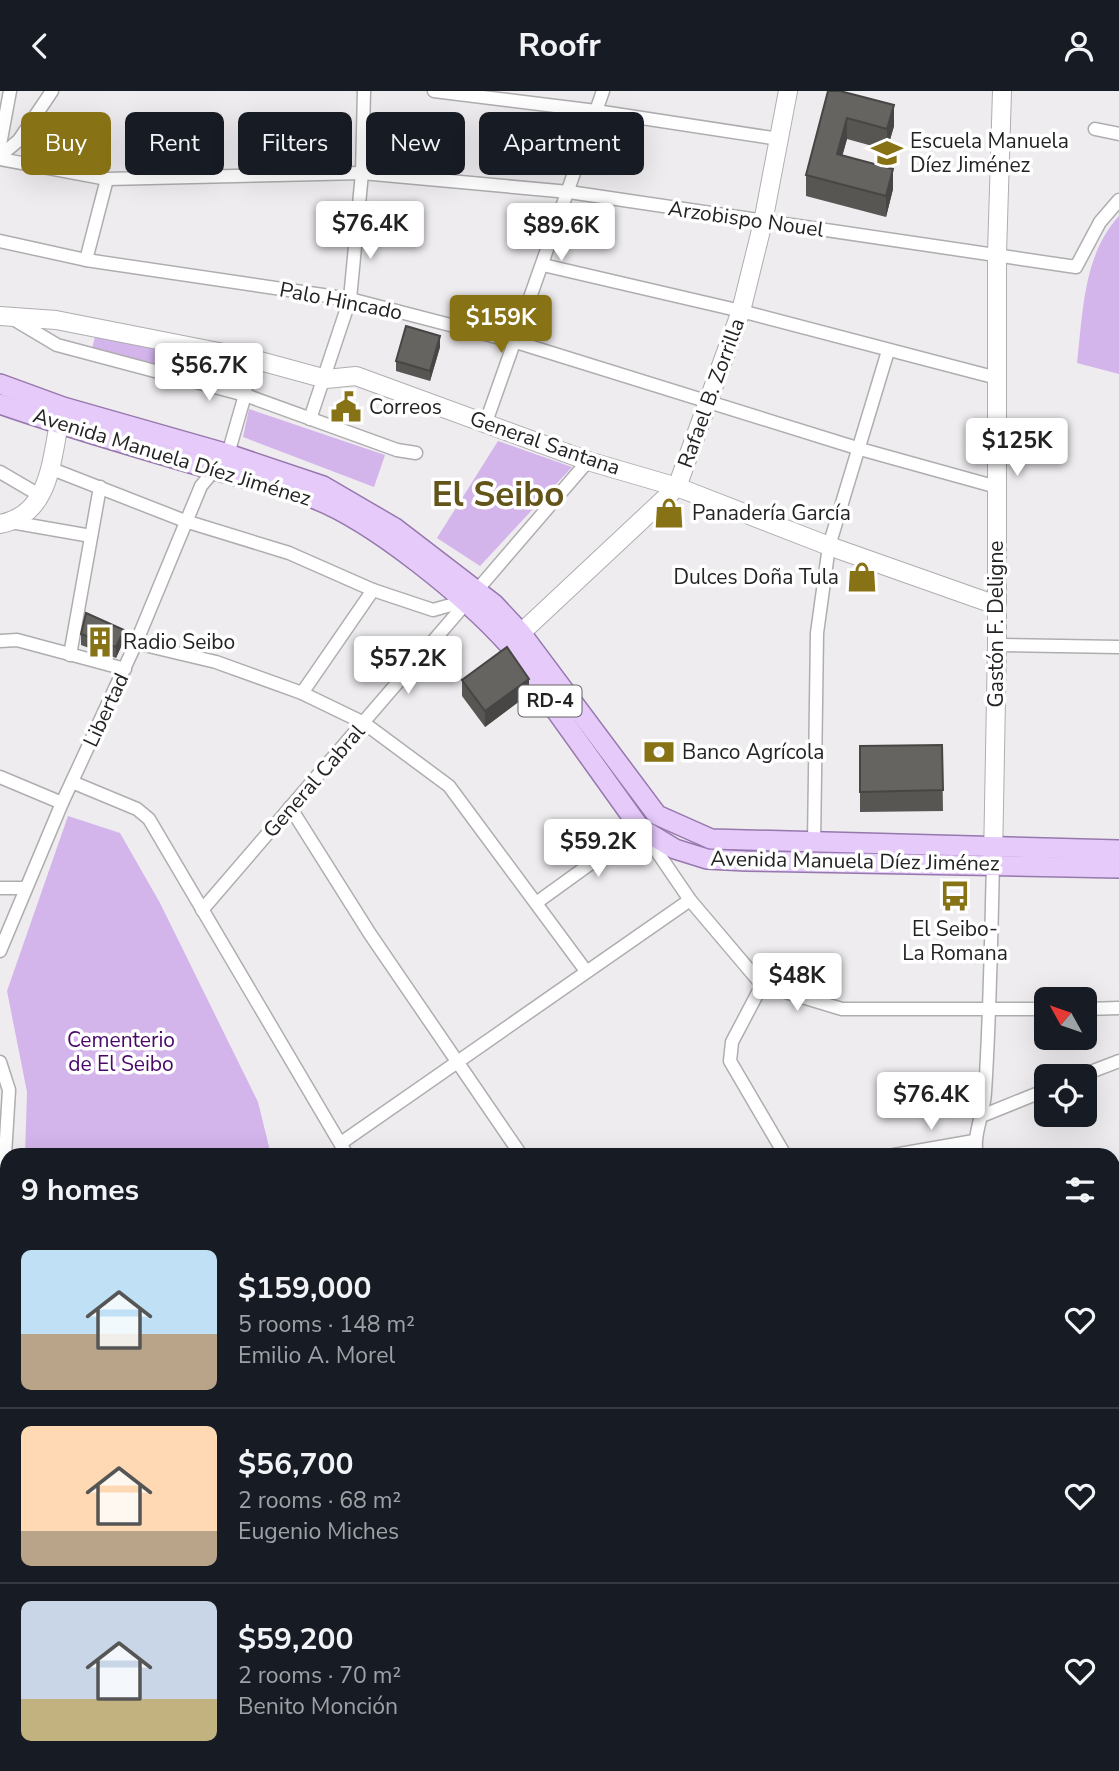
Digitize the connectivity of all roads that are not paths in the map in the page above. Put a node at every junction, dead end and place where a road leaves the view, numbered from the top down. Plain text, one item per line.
1 (10, 91) edge
2 (52, 91) edge
3 (363, 91) edge
4 (434, 91) edge
5 (603, 91) edge
6 (788, 91) edge
7 (1002, 91) edge
8 (596, 111) junction
9 (1095, 129) dead end
10 (1119, 134) edge
11 (779, 139) junction
12 (0, 145) edge
13 (0, 157) edge
14 (362, 173) junction
15 (107, 179) junction
16 (569, 192) junction
17 (1119, 199) edge
18 (763, 222) junction
19 (0, 241) edge
20 (997, 254) junction
21 (86, 260) junction
22 (543, 265) junction
23 (350, 299) junction
24 (741, 311) junction
25 (7, 318) edge
26 (516, 342) junction
27 (888, 351) junction
28 (248, 358) junction
29 (997, 378) junction
30 (326, 379) junction
31 (0, 384) edge
32 (245, 395) junction
33 (708, 403) junction
34 (0, 404) edge
35 (61, 416) junction
36 (310, 419) junction
37 (486, 422) junction
38 (860, 449) junction
39 (416, 453) dead end
40 (228, 454) junction
41 (588, 461) junction
42 (52, 469) junction
43 (213, 470) junction
44 (0, 472) edge
45 (100, 487) junction
46 (677, 487) junction
47 (997, 487) junction
48 (41, 496) junction
49 (185, 521) junction
50 (5, 523) edge
51 (91, 536) junction
52 (830, 546) junction
53 (373, 590) junction
54 (471, 596) junction
55 (996, 605) junction
56 (521, 633) junction
57 (0, 641) edge
58 (136, 643) junction
59 (997, 645) junction
60 (1119, 647) edge
61 (70, 655) junction
62 (125, 669) junction
63 (302, 693) junction
64 (365, 723) junction
65 (0, 777) edge
66 (72, 782) junction
67 (62, 803) junction
68 (290, 807) junction
69 (657, 815) junction
70 (640, 828) junction
71 (814, 844) junction
72 (1119, 850) edge
73 (993, 855) junction
74 (1119, 868) edge
75 (0, 888) edge
76 (25, 888) junction
77 (691, 900) junction
78 (536, 903) junction
79 (202, 910) junction
80 (0, 951) edge
81 (586, 971) junction
82 (762, 985) junction
83 (1119, 1008) edge
84 (1097, 1009) edge
85 (1034, 1010) edge
86 (990, 1011) junction
87 (1119, 1061) edge
88 (0, 1062) edge
89 (457, 1064) junction
90 (1097, 1069) edge
91 (1034, 1095) edge
92 (984, 1115) junction
93 (974, 1142) junction
94 (5, 1148) edge
95 (343, 1148) edge
96 (345, 1148) edge
97 (516, 1148) edge
98 (781, 1148) edge
99 (937, 1148) edge
100 (975, 1148) edge

1 - 12 street
2 - 13 street
3 - 14 street
4 - 8 street
5 - 8 street
6 - 11 street, Rafael B. Zorrilla
7 - 20 street, Gastón F. Deligne
8 - 11 street
8 - 16 street
9 - 10 street
11 - 18 street, Rafael B. Zorrilla
13 - 15 street, Arzobispo Nouel
14 - 15 street, Arzobispo Nouel
14 - 16 street, Arzobispo Nouel
14 - 23 street
15 - 21 street
16 - 18 street, Arzobispo Nouel
16 - 22 street
17 - 20 street, Arzobispo Nouel
18 - 20 street, Arzobispo Nouel
18 - 24 street, Rafael B. Zorrilla
19 - 21 street, Palo Hincado
20 - 29 street, Gastón F. Deligne
21 - 23 street, Palo Hincado
22 - 24 street
22 - 26 street
23 - 26 street, Palo Hincado
23 - 30 street
24 - 27 street
24 - 33 street, Rafael B. Zorrilla
25 - 28 street, General Santana
25 - 32 street
26 - 33 street, Palo Hincado
26 - 37 street
27 - 29 street
27 - 38 street
28 - 30 street, General Santana
28 - 32 street
29 - 47 street, Gastón F. Deligne
30 - 36 street
30 - 37 street, General Santana
31 - 35 main road, Avenida Manuela Díez Jiménez / RD-4
32 - 36 street
32 - 40 street
33 - 38 street, Palo Hincado
33 - 46 street, Rafael B. Zorrilla
34 - 35 main road, Avenida Manuela Díez Jiménez / RD-4
35 - 40 main road, Avenida Manuela Díez Jiménez / RD-4
35 - 42 street
35 - 43 main road, Avenida Manuela Díez Jiménez / RD-4
36 - 39 street
37 - 41 street, General Santana
38 - 47 street, Palo Hincado
38 - 52 street
40 - 43 street, Libertad
40 - 54 main road, Avenida Manuela Díez Jiménez / RD-4
41 - 46 street, General Santana
41 - 54 street, General Cabral
42 - 45 street
42 - 48 street
43 - 49 street, Libertad
43 - 54 main road, Avenida Manuela Díez Jiménez / RD-4
44 - 48 street
45 - 49 street
45 - 51 street
46 - 52 street, General Santana
46 - 56 street, Rafael B. Zorrilla
47 - 55 street, Gastón F. Deligne
48 - 50 street
49 - 53 street
49 - 58 street, Libertad
50 - 51 street
51 - 61 street
52 - 55 street, General Santana
52 - 71 street
53 - 54 street
53 - 63 street
54 - 56 main road, Avenida Manuela Díez Jiménez / RD-4
54 - 64 street, General Cabral
54 - 70 main road, Avenida Manuela Díez Jiménez / RD-4
55 - 59 street, Gastón F. Deligne
56 - 69 main road, Avenida Manuela Díez Jiménez / RD-4
57 - 61 street
58 - 62 street, Libertad
58 - 63 street
59 - 60 street
59 - 73 street, Gastón F. Deligne
61 - 62 street
62 - 66 street, Libertad
63 - 64 street
64 - 68 street, General Cabral
64 - 78 street
65 - 67 street
66 - 67 street, Libertad
66 - 79 street
67 - 76 street, Libertad
68 - 79 street, General Cabral
68 - 89 street
69 - 70 street
69 - 71 main road, Avenida Manuela Díez Jiménez / RD-4
70 - 73 main road, Avenida Manuela Díez Jiménez / RD-4
70 - 77 street
70 - 78 street
71 - 73 main road, Avenida Manuela Díez Jiménez / RD-4
72 - 73 main road, Avenida Manuela Díez Jiménez / RD-4
73 - 74 main road, Avenida Manuela Díez Jiménez / RD-4
73 - 86 street, Gastón F. Deligne
75 - 76 street
76 - 80 street, Libertad
77 - 81 street
77 - 82 street
78 - 81 street
79 - 95 street
81 - 89 street
82 - 86 street
82 - 98 street
83 - 84 street
85 - 86 street
86 - 92 street, Gastón F. Deligne
87 - 90 street
88 - 94 street
89 - 96 street
89 - 97 street
91 - 92 street
92 - 93 street, Gastón F. Deligne
93 - 99 street
93 - 100 street

